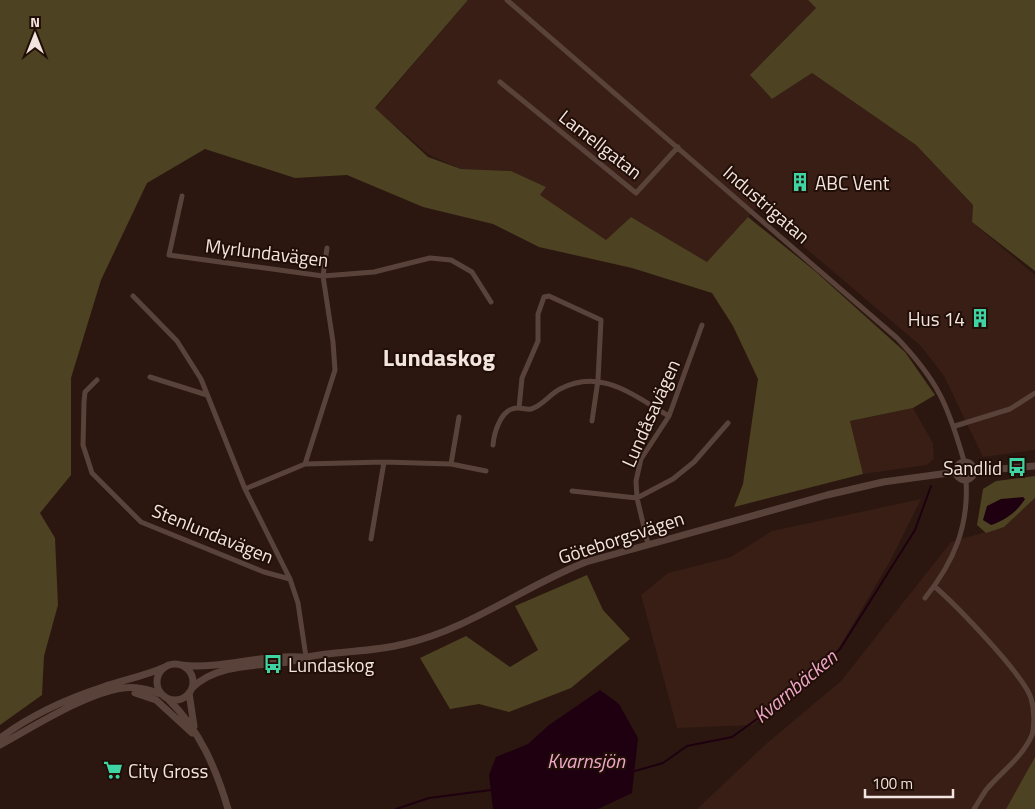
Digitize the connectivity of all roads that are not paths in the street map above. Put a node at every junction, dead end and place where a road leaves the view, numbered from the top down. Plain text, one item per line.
1 (507, 0) edge
2 (500, 82) dead end
3 (678, 147) junction
4 (182, 196) dead end
5 (327, 248) dead end
6 (323, 276) junction
7 (133, 296) dead end
8 (491, 302) dead end
9 (702, 325) dead end
10 (150, 377) dead end
11 (96, 380) dead end
12 (598, 380) junction
13 (1035, 393) edge
14 (208, 395) junction
15 (519, 408) junction
16 (669, 416) junction
17 (459, 417) dead end
18 (592, 422) dead end
19 (728, 423) dead end
20 (955, 426) junction
21 (492, 444) dead end
22 (384, 462) junction
23 (964, 462) junction
24 (305, 464) junction
25 (451, 464) junction
26 (1035, 466) edge
27 (486, 471) dead end
28 (975, 471) junction
29 (956, 472) junction
30 (966, 480) junction
31 (245, 489) junction
32 (572, 491) dead end
33 (637, 498) junction
34 (371, 539) dead end
35 (648, 544) junction
36 (290, 579) junction
37 (934, 586) junction
38 (925, 598) dead end
39 (306, 657) junction
40 (181, 665) junction
41 (165, 668) junction
42 (191, 690) junction
43 (108, 693) junction
44 (161, 694) junction
45 (168, 699) junction
46 (68, 701) junction
47 (194, 729) junction
48 (10, 730) junction
49 (23, 733) junction
50 (0, 738) edge
51 (200, 741) junction
52 (0, 745) edge
53 (228, 809) edge
54 (974, 809) edge

1 - 3 street, Industrigatan
2 - 3 street, Lamellgatan
3 - 20 street, Industrigatan
4 - 6 street, Myrlundavägen
5 - 6 street
6 - 8 street, Myrlundavägen
6 - 24 street
7 - 14 street
9 - 16 street, Lundåsavägen
10 - 14 street
11 - 36 street, Stenlundavägen
12 - 15 street
12 - 15 street
12 - 16 street
12 - 18 street
13 - 20 street
14 - 31 street
15 - 21 street
16 - 33 street, Lundåsavägen
17 - 25 street
19 - 33 street
20 - 23 street, Industrigatan
22 - 24 street
22 - 25 street
22 - 34 street
23 - 28 street
23 - 29 street
24 - 31 street
25 - 27 street
26 - 28 street
28 - 30 street
29 - 30 street
29 - 35 street, Göteborgsvägen
30 - 37 street
31 - 36 street
32 - 33 street
33 - 35 street, Lundåsavägen
35 - 39 street, Göteborgsvägen
36 - 39 street
37 - 38 street
37 - 54 street
39 - 40 street, Göteborgsvägen
39 - 42 street, Göteborgsvägen
40 - 41 street
40 - 42 street
41 - 44 street
41 - 46 street
42 - 45 street
42 - 47 street
43 - 44 street
43 - 49 street
43 - 51 street
44 - 45 street
45 - 47 street
46 - 48 street
46 - 49 street
47 - 51 street
48 - 49 street
48 - 50 street
49 - 52 street
51 - 53 street

